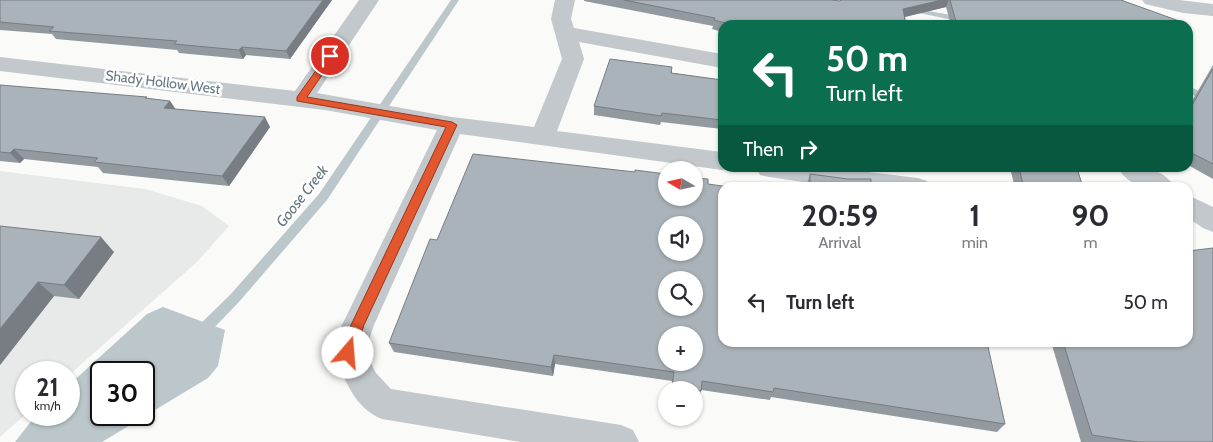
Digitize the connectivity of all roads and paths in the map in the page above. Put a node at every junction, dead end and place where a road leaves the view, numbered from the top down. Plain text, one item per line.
1 (369, 0) edge
2 (565, 0) edge
3 (1152, 0) edge
4 (1183, 7) junction
5 (1213, 10) edge
6 (1213, 20) edge
7 (564, 33) junction
8 (718, 60) edge
9 (0, 64) edge
10 (301, 99) junction
11 (445, 124) junction
12 (542, 138) junction
13 (718, 160) edge
14 (799, 172) edge
15 (1138, 172) edge
16 (873, 182) edge
17 (1153, 182) edge
18 (1193, 207) edge
19 (1213, 221) edge
20 (1193, 226) edge
21 (1213, 228) edge
22 (621, 442) edge

1 - 10 street
2 - 7 street
3 - 4 street
4 - 5 street
4 - 6 street
7 - 8 street
7 - 12 street
9 - 10 street, Shady Hollow West
10 - 11 street, Shady Hollow West
11 - 12 street, Shady Hollow West
11 - 22 street
12 - 13 street, Shady Hollow West
14 - 16 street
15 - 17 street
18 - 19 street
20 - 21 street

